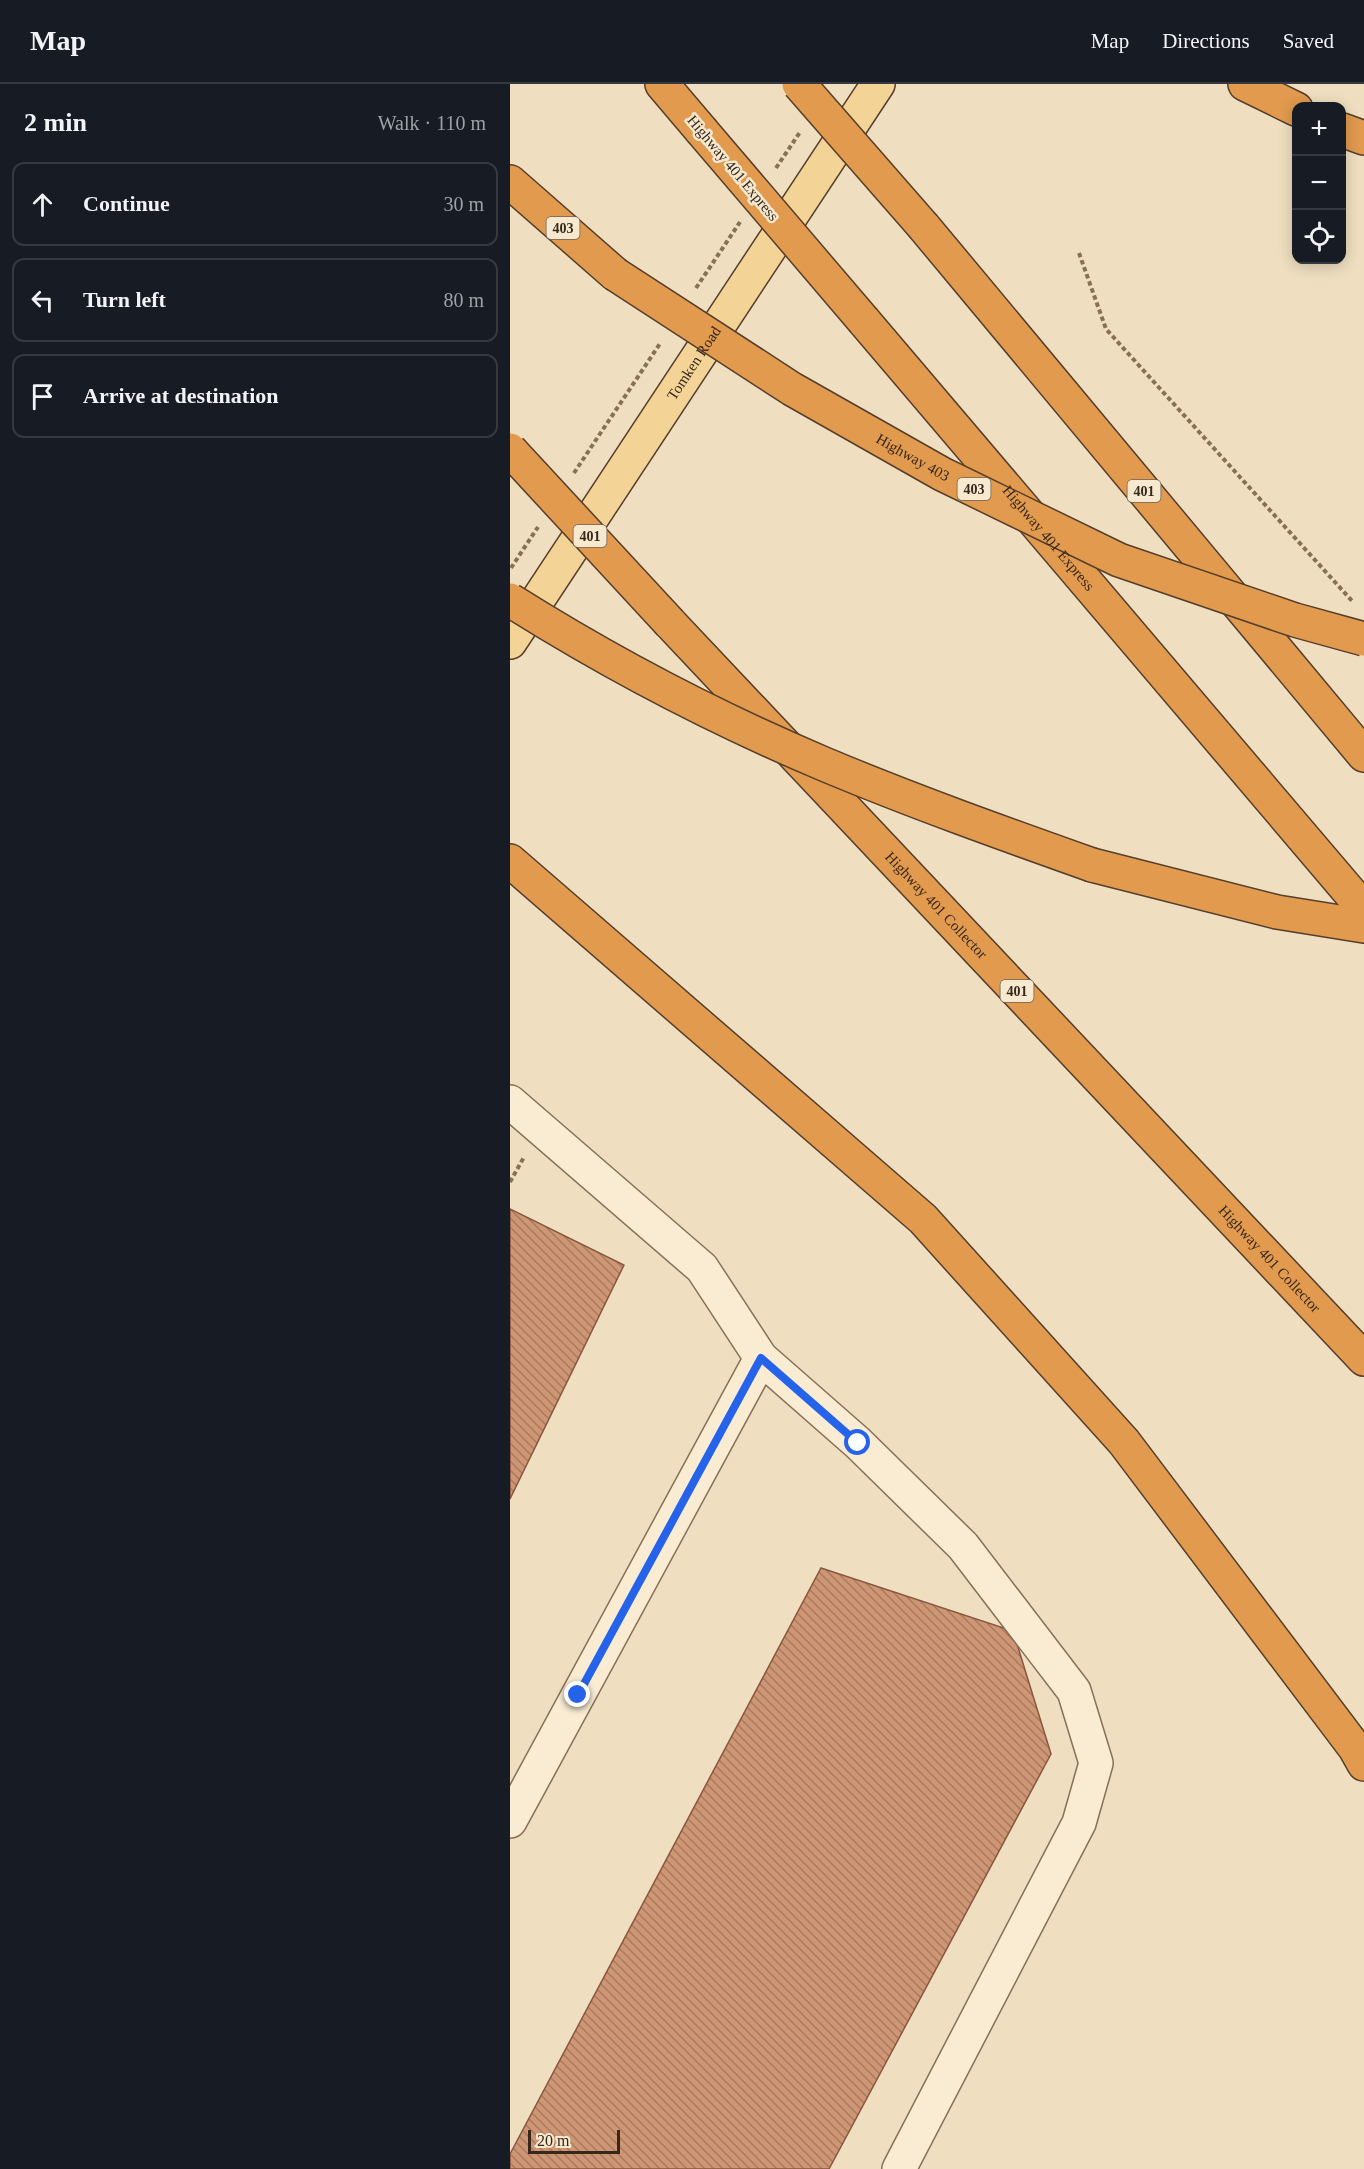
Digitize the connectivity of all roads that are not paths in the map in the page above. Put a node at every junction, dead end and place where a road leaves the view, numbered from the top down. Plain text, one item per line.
1 (662, 84) edge
2 (799, 84) edge
3 (878, 84) edge
4 (1245, 84) edge
5 (1292, 107) edge
6 (1346, 132) edge
7 (1364, 138) edge
8 (510, 182) edge
9 (510, 450) edge
10 (510, 600) edge
11 (1364, 639) edge
12 (510, 642) edge
13 (1364, 755) edge
14 (510, 861) edge
15 (1364, 909) edge
16 (1364, 926) edge
17 (510, 1102) edge
18 (761, 1358) junction
19 (1364, 1359) edge
20 (1364, 1764) edge
21 (510, 1821) edge
22 (899, 2169) edge

1 - 15 highway, Highway 401 Express, bridge
2 - 13 highway, 401, bridge
3 - 12 main road, Tomken Road
4 - 5 highway
6 - 7 highway
8 - 11 highway, Highway 403 / 403, bridge
9 - 19 highway, Highway 401 Collector / 401, bridge
10 - 16 highway, bridge
14 - 20 highway
17 - 18 lane
18 - 21 lane
18 - 22 lane

